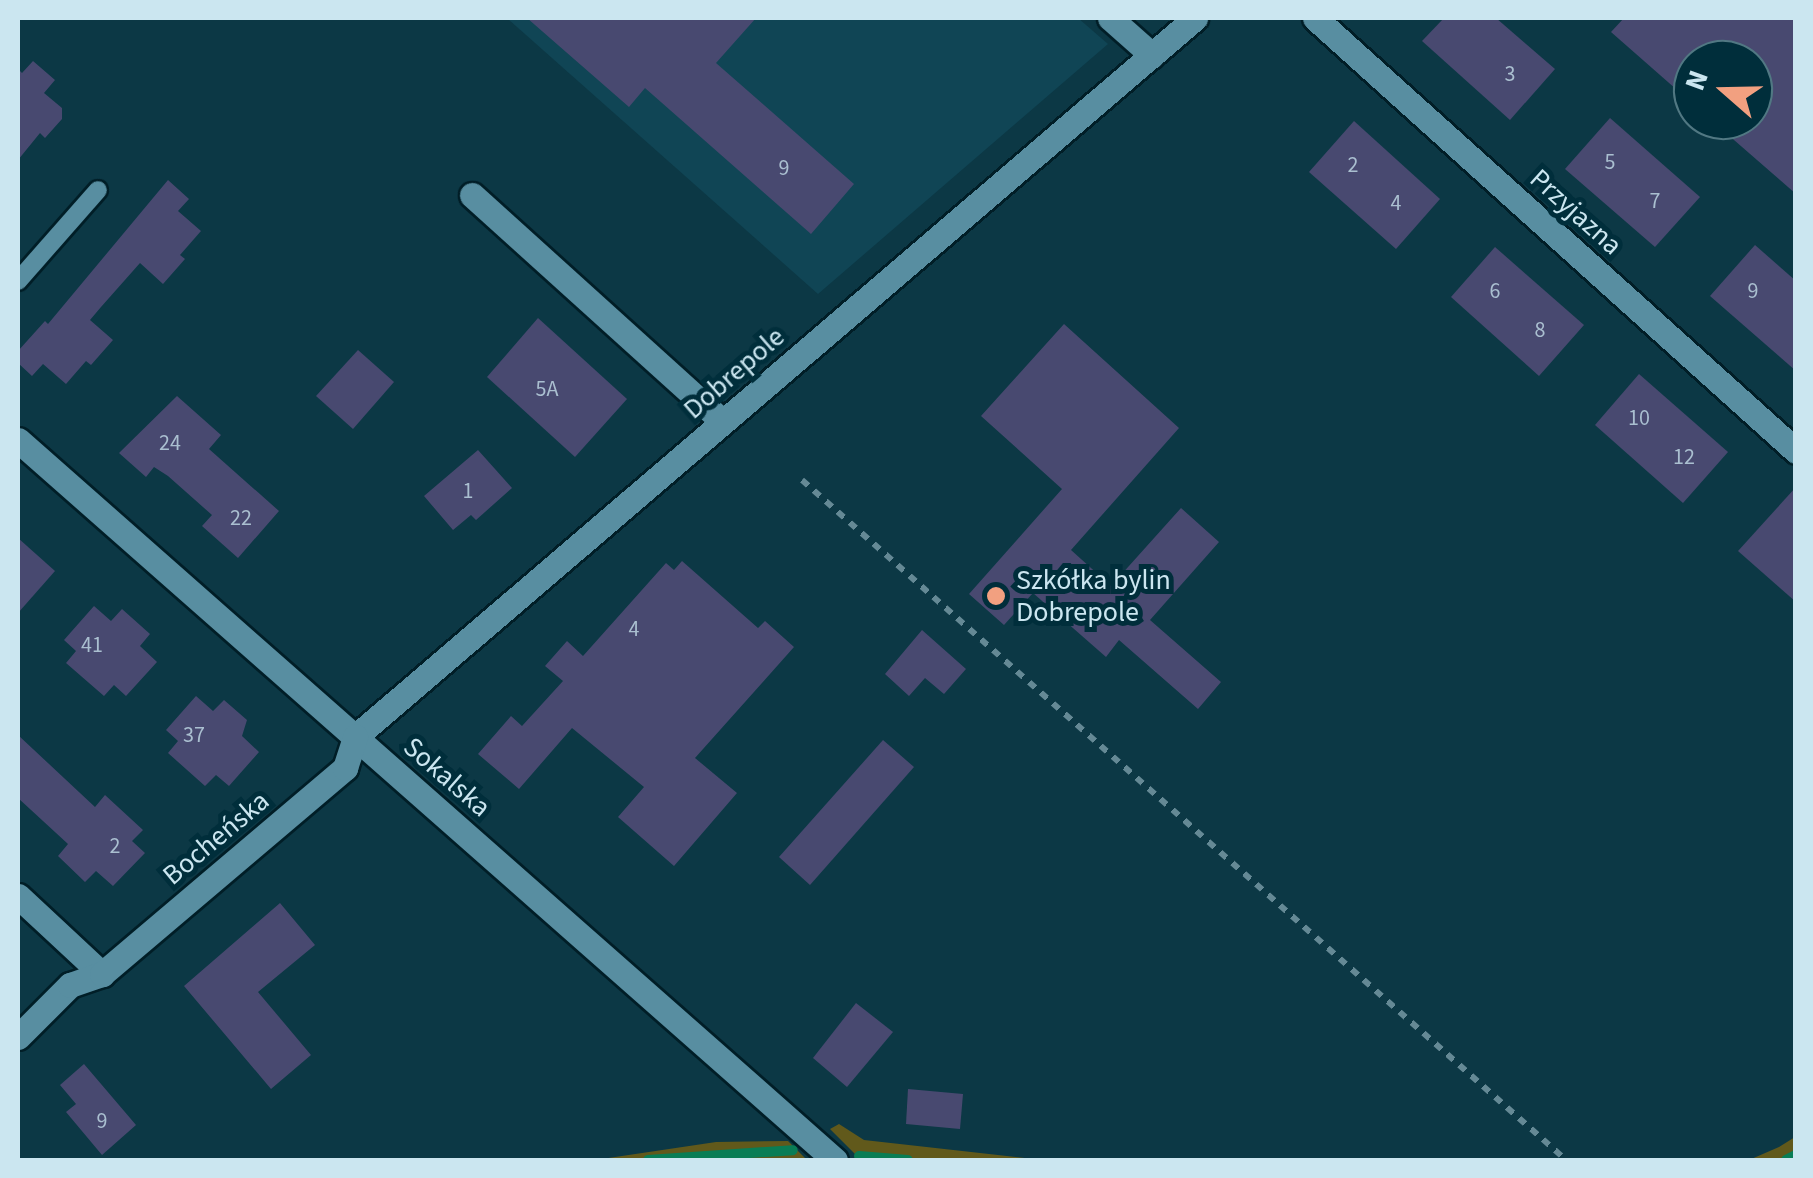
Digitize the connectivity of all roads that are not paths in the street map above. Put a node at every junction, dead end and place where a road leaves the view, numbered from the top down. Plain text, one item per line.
1 (1110, 18) edge
2 (1195, 18) edge
3 (1315, 18) edge
4 (1152, 55) junction
5 (98, 190) dead end
6 (472, 195) dead end
7 (18, 281) edge
8 (724, 422) junction
9 (18, 440) edge
10 (1796, 451) edge
11 (355, 737) junction
12 (18, 896) edge
13 (102, 974) junction
14 (18, 1036) edge
15 (836, 1160) edge

1 - 4 street
2 - 4 street, Dobrepole
3 - 10 street, Przyjazna
4 - 8 street, Dobrepole
5 - 7 lane
6 - 8 street
8 - 11 street, Dobrepole
9 - 11 street, Sokalska
11 - 13 street, Bocheńska
11 - 15 street, Sokalska
12 - 13 street
13 - 14 street, Bocheńska

